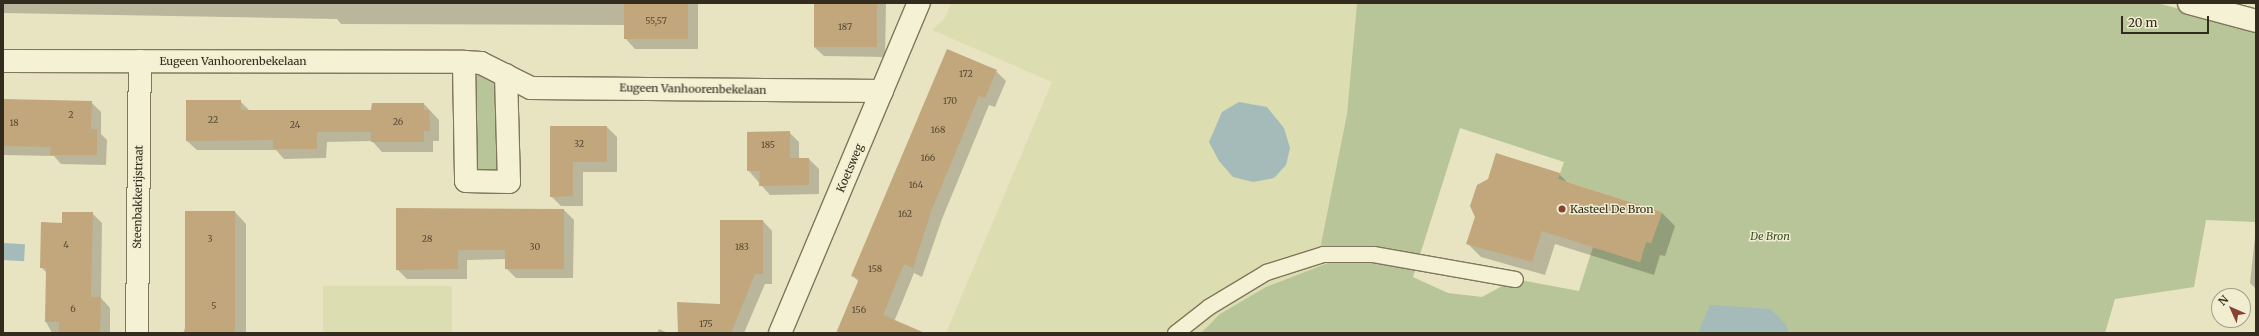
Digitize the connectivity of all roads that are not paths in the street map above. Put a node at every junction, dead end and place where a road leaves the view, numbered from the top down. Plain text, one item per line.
1 (919, 3) edge
2 (2188, 3) edge
3 (2256, 21) edge
4 (140, 61) junction
5 (3, 62) edge
6 (464, 62) junction
7 (506, 76) junction
8 (882, 91) junction
9 (1515, 279) dead end
10 (137, 333) edge
11 (780, 333) edge
12 (1175, 333) edge

1 - 8 street, Koetsweg
2 - 3 street
4 - 5 street, Eugeen Vanhoorenbekelaan
4 - 6 street, Eugeen Vanhoorenbekelaan
4 - 10 street, Steenbakkerijstraat
6 - 7 street, Eugeen Vanhoorenbekelaan
6 - 7 street
7 - 8 street, Eugeen Vanhoorenbekelaan
8 - 11 street, Koetsweg
9 - 12 lane

